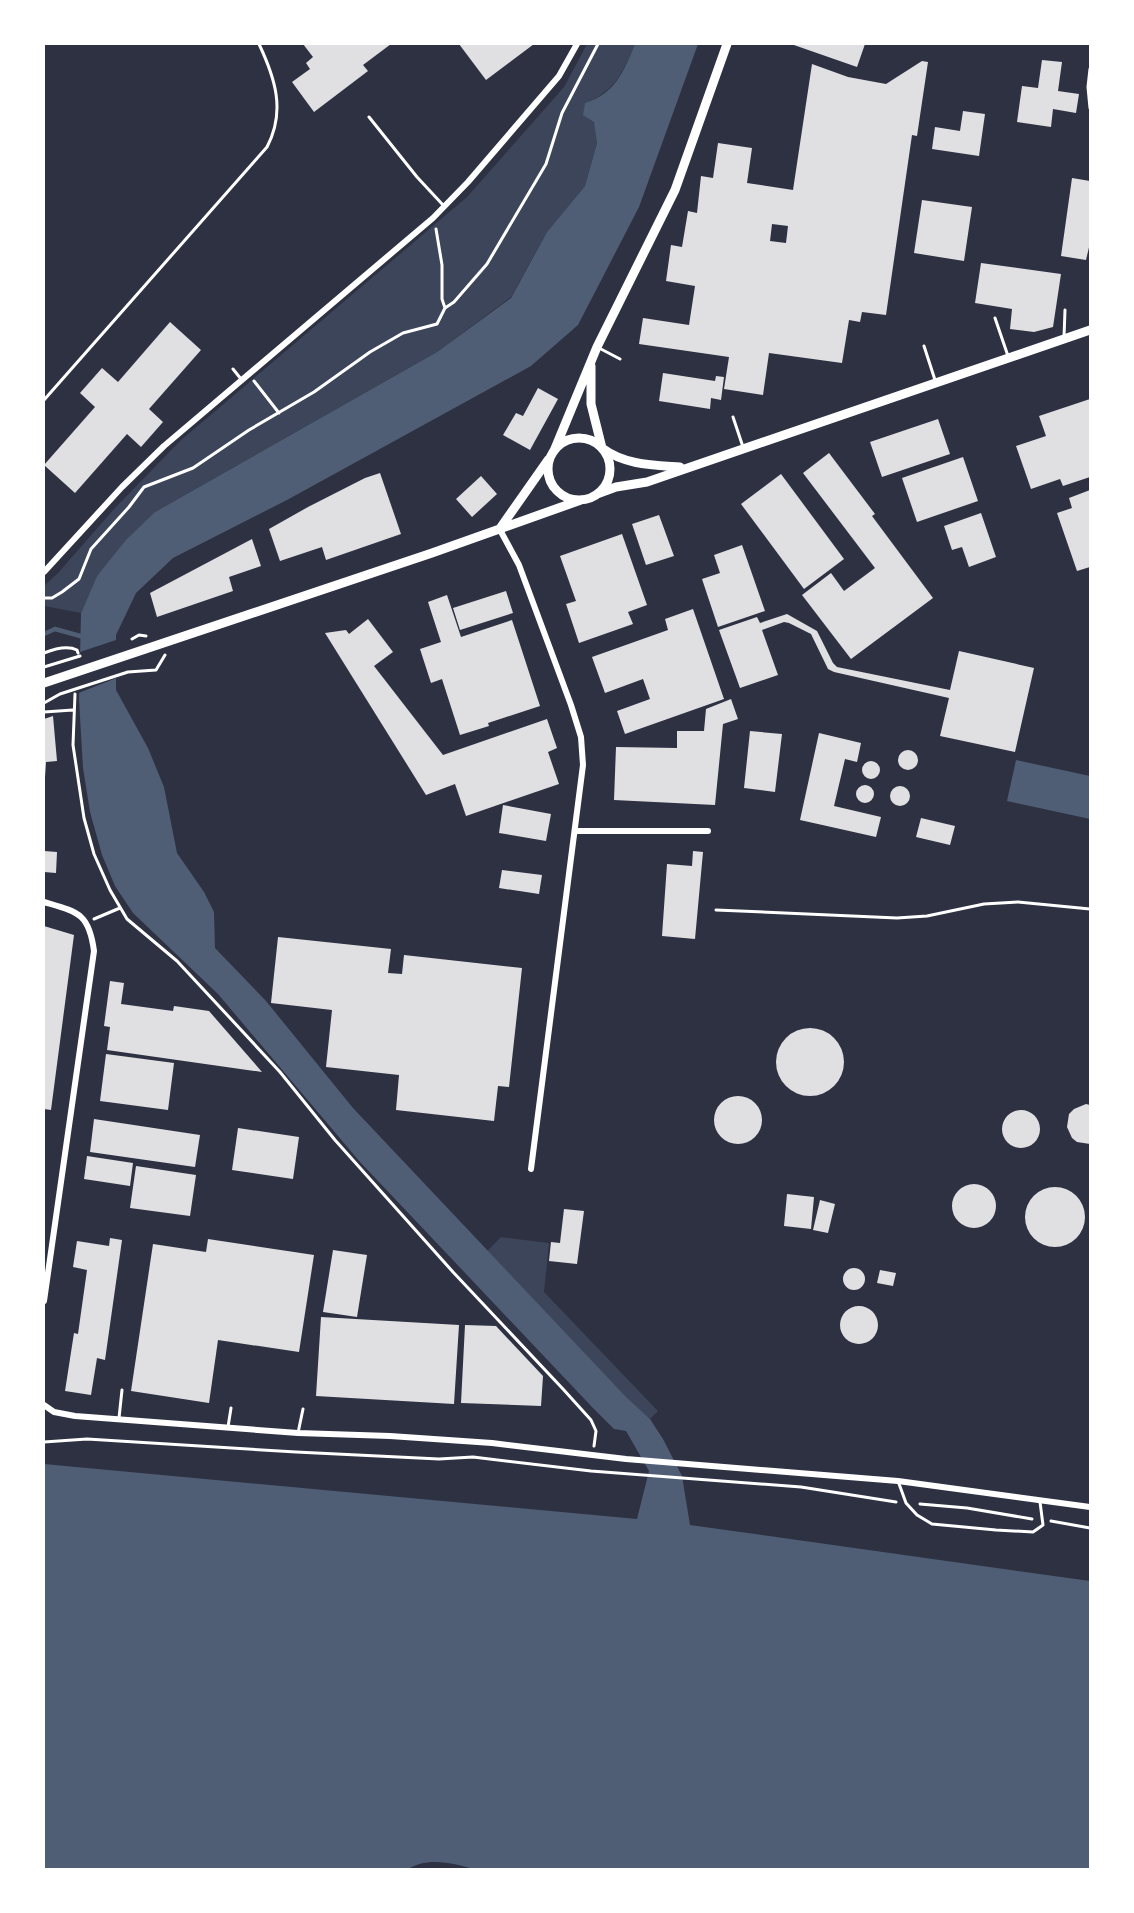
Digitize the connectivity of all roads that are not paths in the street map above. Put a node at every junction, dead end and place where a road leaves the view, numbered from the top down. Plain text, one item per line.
1 (578, 44) edge
2 (726, 44) edge
3 (1090, 69) edge
4 (1090, 108) edge
5 (369, 117) dead end
6 (445, 207) junction
7 (1065, 310) dead end
8 (995, 318) dead end
9 (1090, 330) edge
10 (1064, 339) junction
11 (924, 346) dead end
12 (597, 347) junction
13 (1009, 357) junction
14 (620, 359) dead end
15 (591, 361) junction
16 (233, 369) dead end
17 (242, 380) junction
18 (936, 382) junction
19 (733, 417) dead end
20 (602, 448) junction
21 (744, 448) junction
22 (552, 455) junction
23 (686, 467) junction
24 (597, 494) junction
25 (581, 500) junction
26 (500, 527) junction
27 (44, 573) edge
28 (44, 683) edge
29 (575, 831) junction
30 (708, 831) dead end
31 (44, 902) edge
32 (1090, 909) edge
33 (716, 910) dead end
34 (531, 1169) dead end
35 (44, 1300) edge
36 (122, 1390) dead end
37 (44, 1405) edge
38 (231, 1408) dead end
39 (303, 1409) dead end
40 (119, 1419) junction
41 (228, 1428) junction
42 (298, 1433) junction
43 (898, 1481) junction
44 (1040, 1500) junction
45 (1090, 1507) edge

1 - 6 street
2 - 12 main road
3 - 4 lane
5 - 6 lane
6 - 17 street
7 - 10 lane
8 - 13 lane
9 - 10 main road
10 - 13 main road
11 - 18 lane
12 - 14 lane
12 - 15 main road
13 - 18 main road
15 - 20 main road
15 - 22 main road
16 - 17 lane
17 - 27 street
18 - 21 main road
19 - 21 lane
20 - 22 main road
20 - 23 main road
20 - 24 main road
21 - 23 main road
22 - 25 main road
22 - 26 main road
23 - 24 main road
24 - 25 main road
25 - 26 main road
26 - 28 main road
26 - 29 street
29 - 30 street
29 - 34 street
31 - 35 street
32 - 33 lane
36 - 40 lane
37 - 40 street
38 - 41 lane
39 - 42 lane
40 - 41 street
41 - 42 street
42 - 43 street
43 - 44 street
43 - 44 lane
44 - 45 street

